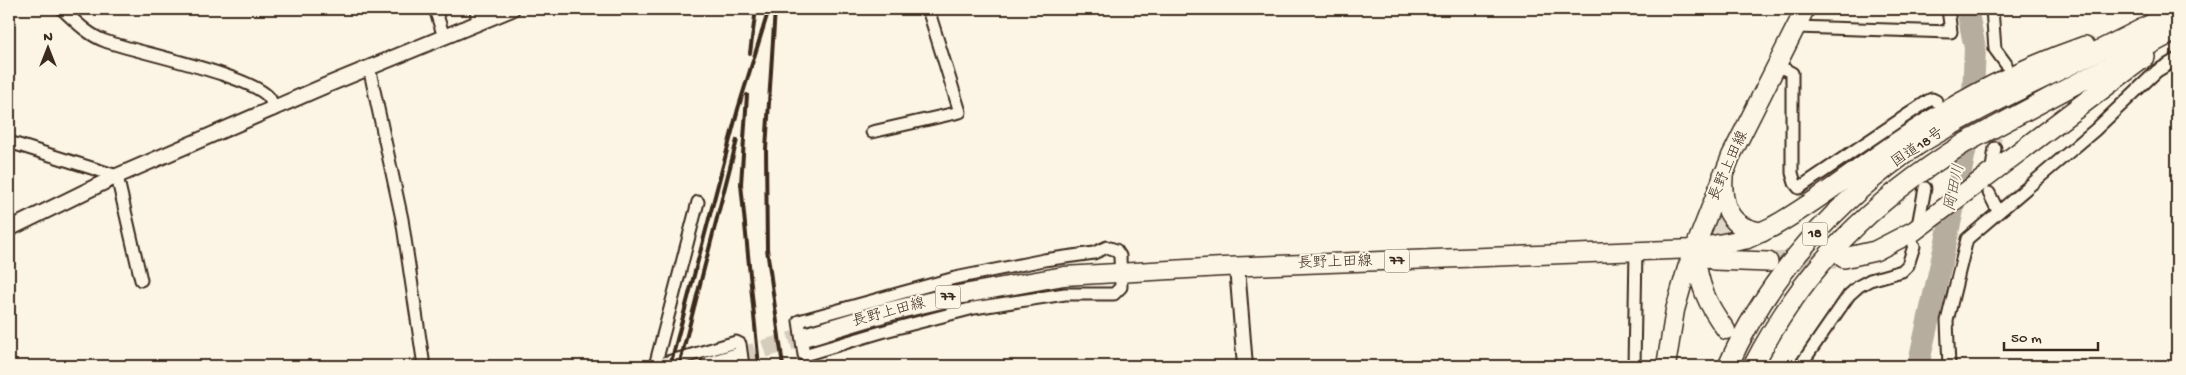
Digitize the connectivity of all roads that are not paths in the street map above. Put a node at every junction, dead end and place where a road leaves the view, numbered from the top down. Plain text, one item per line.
1 (62, 9) edge
2 (434, 9) edge
3 (476, 9) edge
4 (512, 9) edge
5 (928, 9) edge
6 (1805, 9) edge
7 (1948, 9) edge
8 (1992, 9) edge
9 (2177, 11) edge
10 (478, 24) junction
11 (1796, 27) junction
12 (2177, 31) edge
13 (444, 38) junction
14 (2177, 59) edge
15 (2006, 64) dead end
16 (1777, 65) junction
17 (369, 67) junction
18 (1997, 92) junction
19 (1938, 108) junction
20 (273, 110) junction
21 (872, 132) dead end
22 (9, 142) edge
23 (1995, 148) tunnel mouth
24 (1723, 175) junction
25 (117, 176) junction
26 (1988, 180) junction
27 (1925, 188) dead end
28 (698, 202) dead end
29 (1998, 211) junction
30 (1922, 222) junction
31 (9, 229) edge
32 (1762, 232) junction
33 (1914, 246) dead end
34 (1694, 249) junction
35 (1636, 250) junction
36 (1844, 258) tunnel mouth
37 (1768, 262) tunnel mouth
38 (1237, 267) junction
39 (1121, 272) junction
40 (141, 280) dead end
41 (1726, 330) dead end
42 (807, 336) tunnel mouth
43 (741, 362) edge
44 (424, 366) edge
45 (654, 366) edge
46 (709, 366) edge
47 (1245, 366) edge
48 (1634, 366) edge
49 (1666, 366) edge
50 (1728, 366) edge
51 (1753, 366) edge
52 (1800, 366) edge
53 (1949, 366) edge

1 - 20 street
2 - 13 street
3 - 10 street
4 - 10 street
5 - 21 street
6 - 11 main road, 長野上田線
7 - 11 street
8 - 15 street
9 - 18 highway
10 - 13 street
11 - 16 main road, 長野上田線
12 - 26 highway
12 - 51 highway, 国道18号 / 18
13 - 17 street
14 - 29 street
16 - 19 street
16 - 24 main road, 長野上田線
17 - 20 street
17 - 44 street
18 - 19 highway
18 - 50 highway, 国道18号 / 18
19 - 32 highway
20 - 25 street
22 - 25 street
23 - 26 street
24 - 32 highway
24 - 34 main road, 長野上田線
25 - 31 street
25 - 40 street
26 - 29 street
26 - 30 highway
27 - 30 street
28 - 45 street
29 - 53 street
30 - 36 highway
32 - 34 highway
33 - 52 street
34 - 35 main road, 長野上田線 / 77
34 - 37 highway
34 - 41 main road
34 - 49 main road
35 - 38 main road, 長野上田線 / 77
35 - 48 street
38 - 39 main road, 長野上田線 / 77
38 - 47 street
39 - 39 street
39 - 42 main road, 長野上田線 / 77
43 - 45 street
43 - 46 main road

